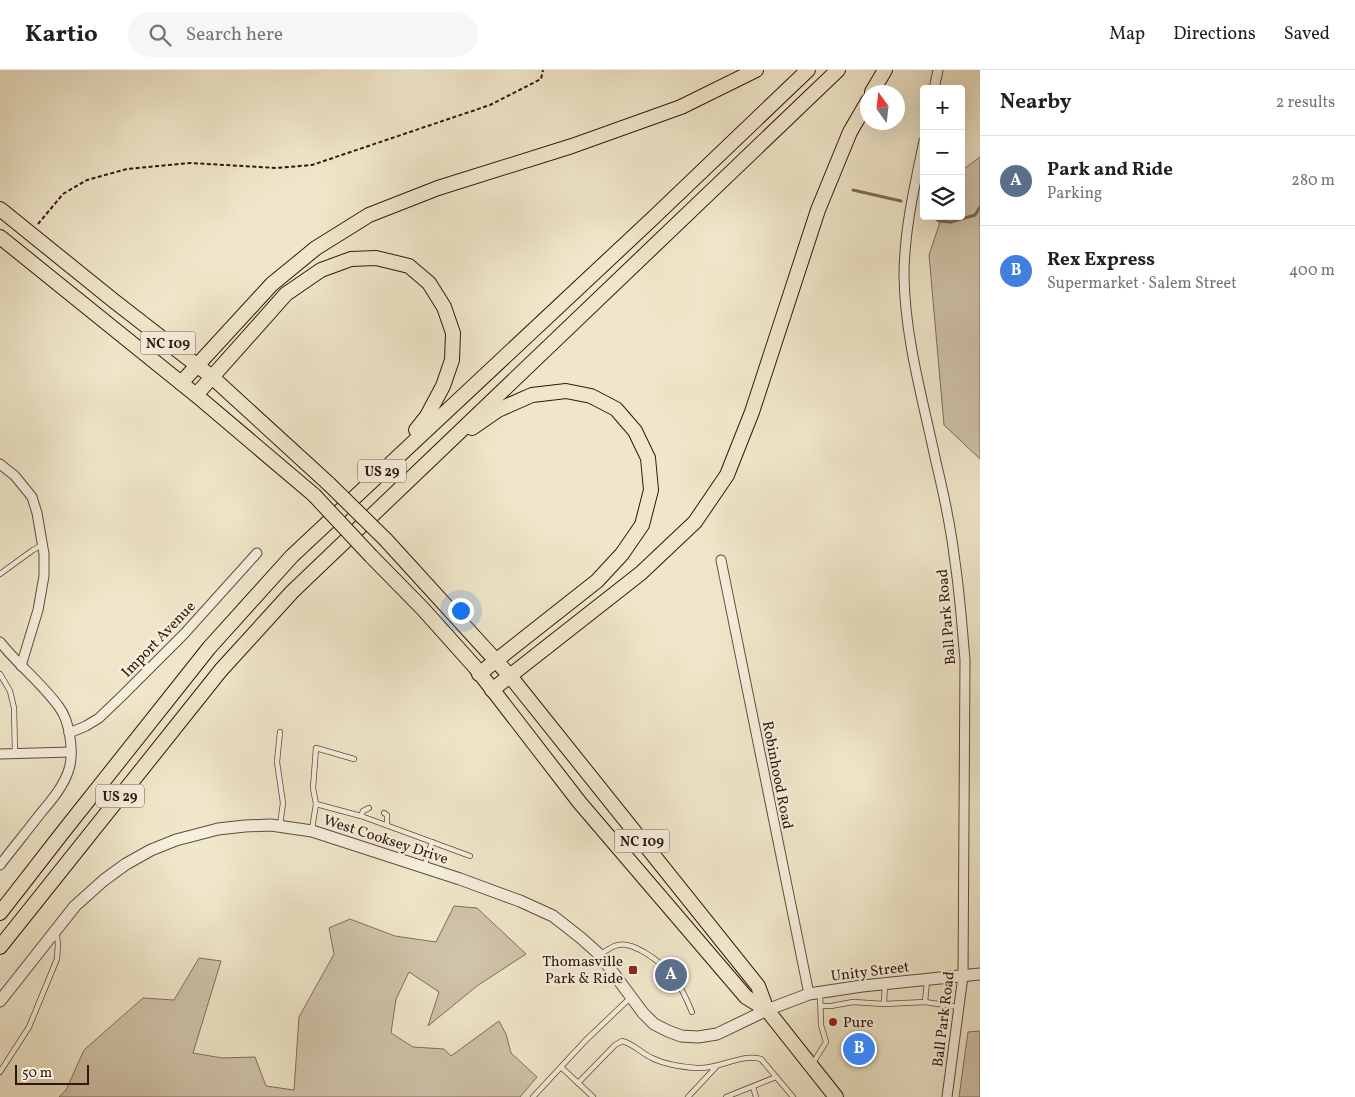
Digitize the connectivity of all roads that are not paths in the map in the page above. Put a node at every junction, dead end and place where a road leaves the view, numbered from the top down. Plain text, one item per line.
1 (756, 70) edge
2 (808, 70) edge
3 (838, 70) edge
4 (885, 70) edge
5 (938, 70) edge
6 (876, 85) edge
7 (935, 85) edge
8 (860, 115) edge
9 (920, 160) edge
10 (0, 209) edge
11 (0, 237) edge
12 (197, 366) junction
13 (212, 377) junction
14 (181, 383) junction
15 (196, 395) junction
16 (433, 456) junction
17 (0, 464) edge
18 (389, 464) junction
19 (42, 545) junction
20 (257, 553) dead end
21 (721, 560) dead end
22 (0, 574) edge
23 (1, 646) edge
24 (497, 660) junction
25 (21, 666) junction
26 (0, 674) edge
27 (479, 674) junction
28 (510, 676) junction
29 (492, 690) junction
30 (280, 732) dead end
31 (69, 733) junction
32 (71, 752) junction
33 (16, 753) junction
34 (0, 754) edge
35 (354, 759) dead end
36 (316, 804) junction
37 (369, 808) dead end
38 (384, 813) dead end
39 (361, 816) junction
40 (387, 825) junction
41 (280, 827) junction
42 (312, 831) junction
43 (432, 842) junction
44 (470, 856) dead end
45 (0, 865) edge
46 (424, 867) junction
47 (0, 913) edge
48 (56, 930) junction
49 (0, 948) edge
50 (600, 955) junction
51 (980, 974) edge
52 (963, 976) junction
53 (927, 980) junction
54 (885, 984) junction
55 (852, 988) junction
56 (814, 993) junction
57 (631, 997) junction
58 (0, 1001) edge
59 (853, 1002) junction
60 (925, 1002) junction
61 (884, 1004) junction
62 (821, 1006) junction
63 (959, 1007) junction
64 (767, 1010) junction
65 (692, 1012) dead end
66 (561, 1067) junction
67 (716, 1067) junction
68 (812, 1067) junction
69 (0, 1072) edge
70 (776, 1077) junction
71 (578, 1083) junction
72 (753, 1087) junction
73 (533, 1097) edge
74 (592, 1097) edge
75 (688, 1097) edge
76 (726, 1097) edge
77 (756, 1097) edge
78 (794, 1097) edge
79 (836, 1097) edge
80 (947, 1097) edge

1 - 12 main road
2 - 18 main road, US 29
3 - 16 main road, US 29
4 - 6 main road
5 - 7 street
8 - 28 main road
9 - 52 street, Ball Park Road
10 - 12 main road, NC 109
11 - 14 main road, NC 109
12 - 13 main road, NC 109
12 - 14 main road
13 - 15 main road
13 - 18 main road
13 - 24 main road, NC 109, bridge
14 - 15 main road, NC 109
15 - 27 main road, NC 109, bridge
16 - 24 main road
16 - 49 main road, US 29
17 - 19 street
18 - 47 main road, US 29
19 - 22 lane
19 - 25 street
20 - 31 street, Import Avenue
21 - 56 street, Robinhood Road
23 - 25 street
24 - 27 main road
24 - 28 main road, NC 109
25 - 31 street
26 - 33 lane
27 - 29 main road, NC 109
28 - 29 main road
28 - 64 main road, NC 109
29 - 64 main road, NC 109
30 - 41 lane
31 - 32 street
32 - 33 street
32 - 45 street
33 - 34 street
35 - 36 lane
36 - 39 lane
36 - 42 lane
37 - 39 lane
38 - 40 lane
39 - 40 lane
40 - 43 lane
41 - 42 street, West Cooksey Drive
41 - 48 street, West Cooksey Drive
42 - 46 street, West Cooksey Drive
43 - 44 lane
43 - 46 lane
46 - 50 street, West Cooksey Drive
48 - 58 street, West Cooksey Drive
48 - 69 lane
50 - 57 street, West Cooksey Drive
50 - 65 lane
51 - 52 street, Unity Street
52 - 53 street, Unity Street
52 - 63 street, Ball Park Road
53 - 54 street, Unity Street
53 - 60 lane
54 - 55 street, Unity Street
54 - 61 lane
55 - 56 street, Unity Street
55 - 59 lane
56 - 62 lane
56 - 64 street, Unity Street
57 - 64 street, West Cooksey Drive
57 - 66 lane
59 - 61 lane
59 - 62 lane
60 - 61 lane
60 - 63 lane
62 - 68 lane
63 - 80 street, Ball Park Road
64 - 68 main road, NC 109
66 - 71 lane
66 - 73 lane
67 - 70 lane
67 - 71 lane
67 - 75 lane
68 - 79 main road, NC 109
70 - 72 lane
70 - 78 lane
71 - 74 lane
72 - 76 lane
72 - 77 lane

